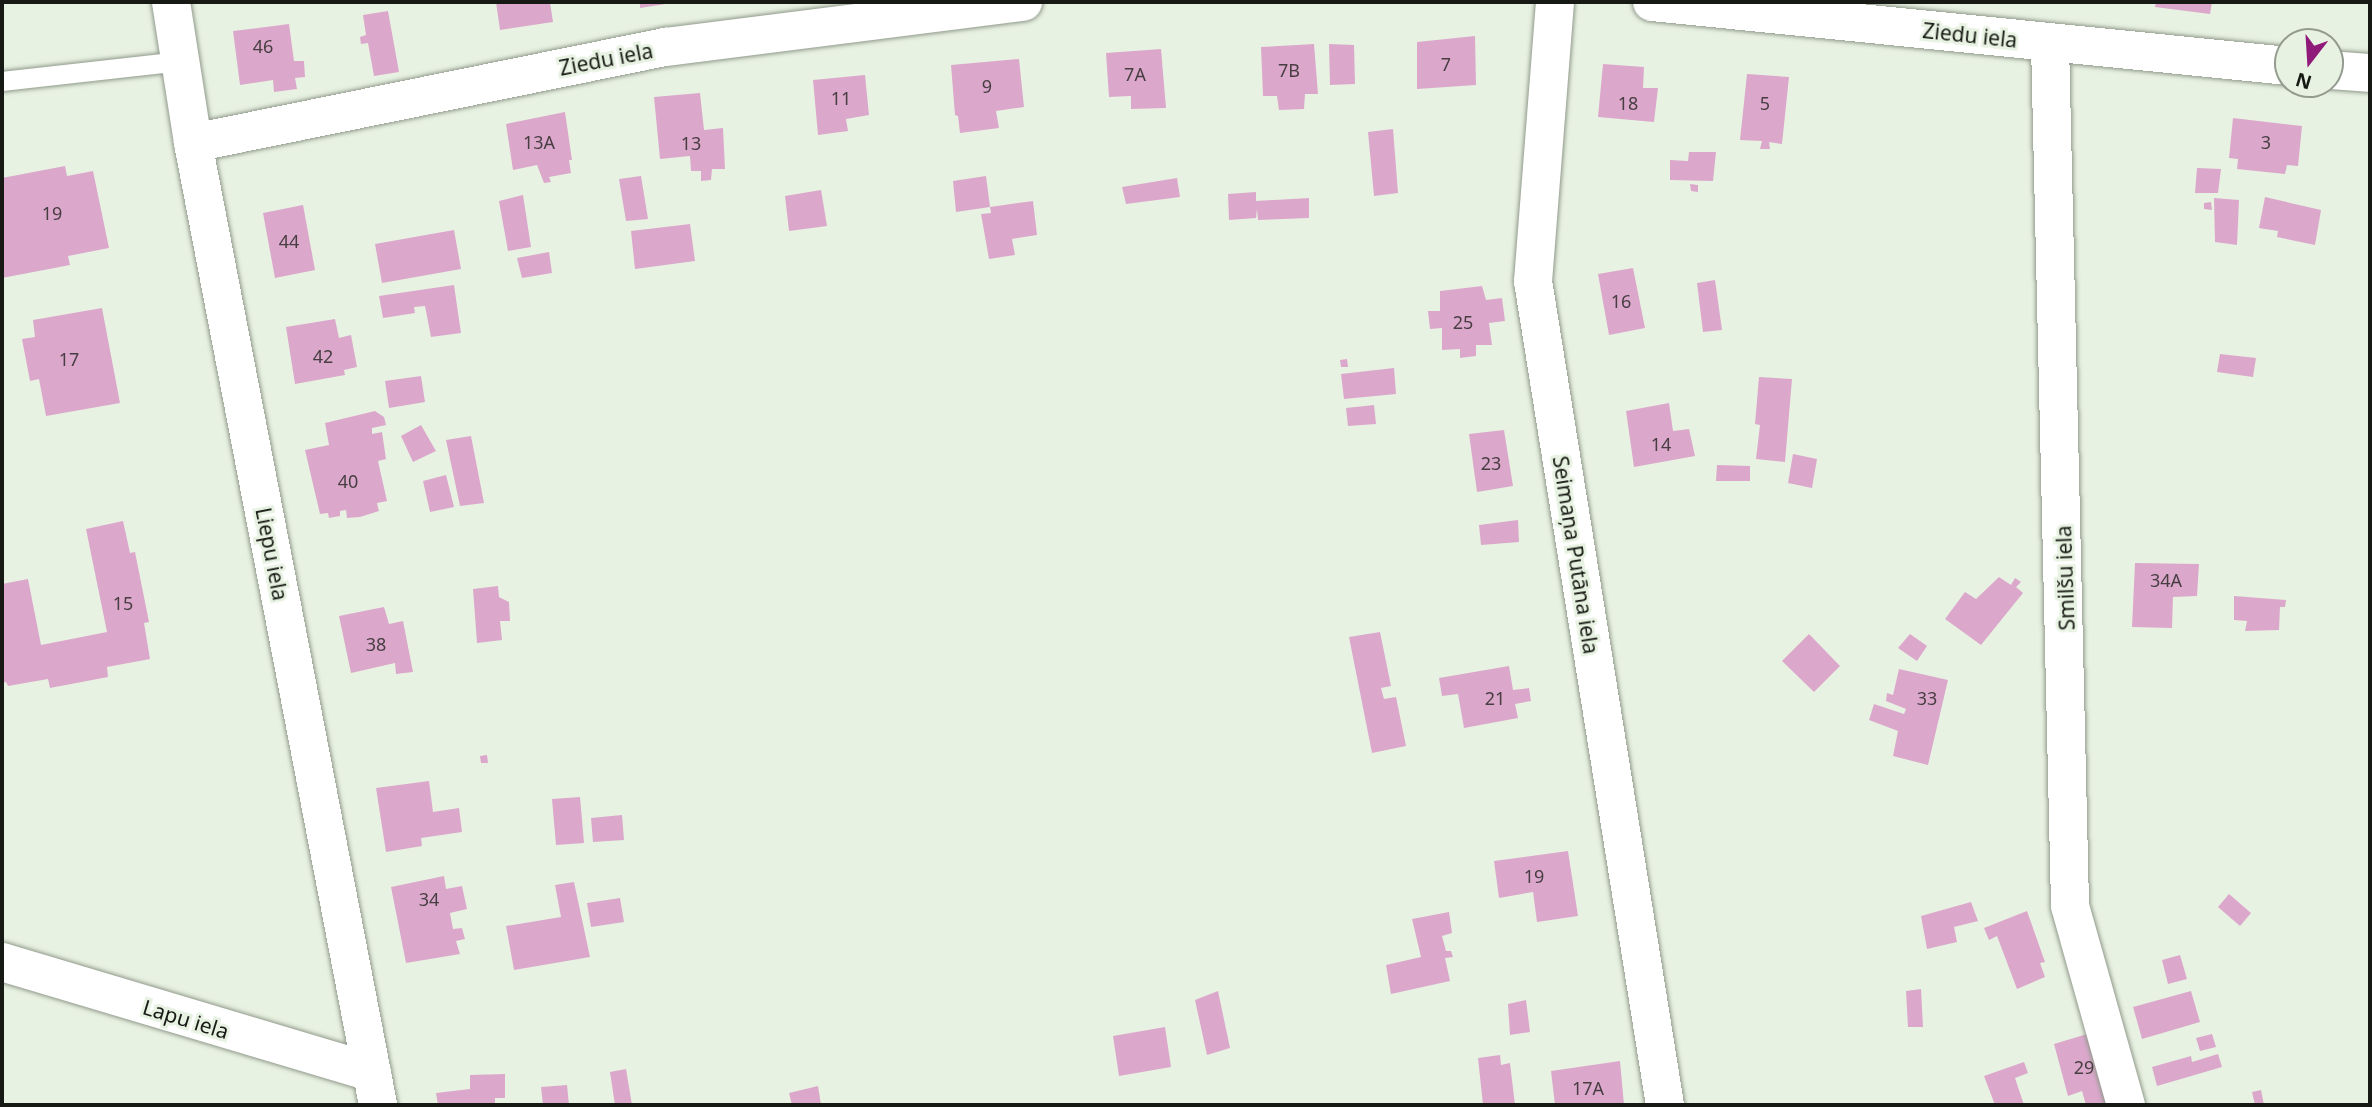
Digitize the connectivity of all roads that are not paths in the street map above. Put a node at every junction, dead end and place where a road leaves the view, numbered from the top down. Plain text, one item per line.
1 (171, 2) edge
2 (1023, 2) edge
3 (1555, 2) edge
4 (1652, 2) edge
5 (2050, 43) junction
6 (180, 61) junction
7 (2274, 65) edge
8 (2344, 71) edge
9 (2370, 74) edge
10 (2, 82) edge
11 (192, 143) junction
12 (2, 962) edge
13 (375, 1088) edge
14 (1665, 1105) edge
15 (2126, 1105) edge

1 - 6 street, Liepu iela
2 - 11 street, Ziedu iela
3 - 14 street, Seimaņa Putāna iela
4 - 5 street, Ziedu iela
5 - 7 street, Ziedu iela
5 - 15 street, Smilšu iela
6 - 10 lane
6 - 11 street, Liepu iela
8 - 9 street
11 - 13 street, Liepu iela
12 - 13 street, Lapu iela

